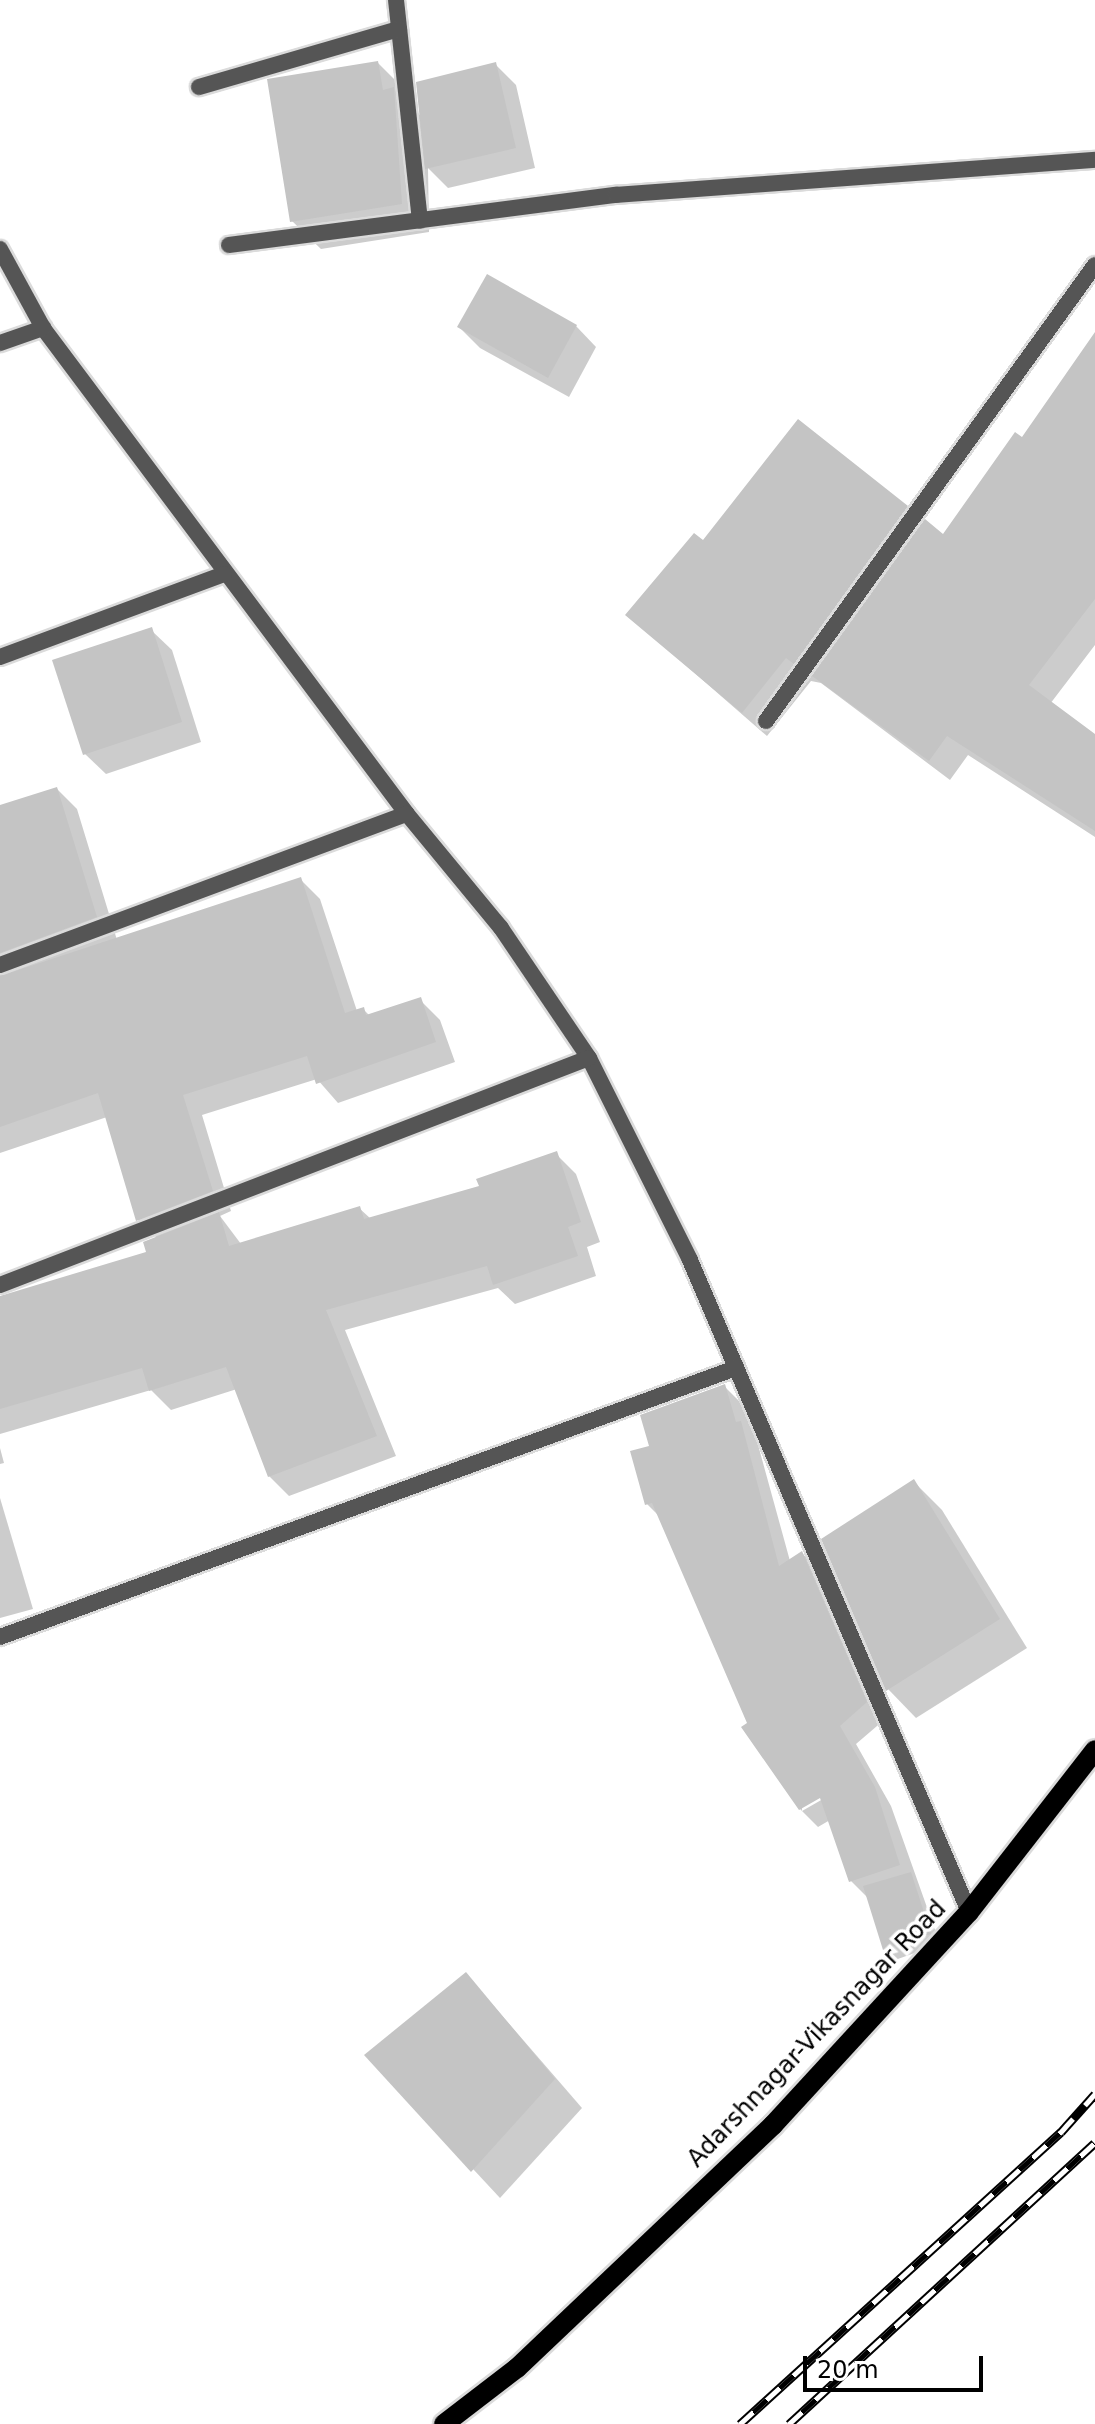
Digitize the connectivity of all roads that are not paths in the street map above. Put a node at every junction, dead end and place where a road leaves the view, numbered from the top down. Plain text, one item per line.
1 (396, 0) edge
2 (399, 29) junction
3 (199, 87) dead end
4 (1095, 160) edge
5 (420, 221) junction
6 (229, 245) dead end
7 (0, 249) edge
8 (1095, 265) edge
9 (43, 328) junction
10 (0, 343) edge
11 (224, 574) junction
12 (0, 657) edge
13 (766, 721) dead end
14 (407, 814) junction
15 (0, 965) edge
16 (589, 1058) junction
17 (0, 1285) edge
18 (736, 1368) junction
19 (0, 1637) edge
20 (1095, 1750) edge
21 (969, 1912) junction
22 (444, 2424) edge

1 - 2 street
2 - 3 street
2 - 5 street
4 - 5 street
5 - 6 street
7 - 9 street
8 - 13 street
9 - 10 street
9 - 11 street
11 - 12 street
11 - 14 street
14 - 15 street
14 - 16 street
16 - 17 street
16 - 18 street
18 - 19 street
18 - 21 street
20 - 21 main road, Adarshnagar-Vikasnagar Road
21 - 22 main road, Adarshnagar-Vikasnagar Road

